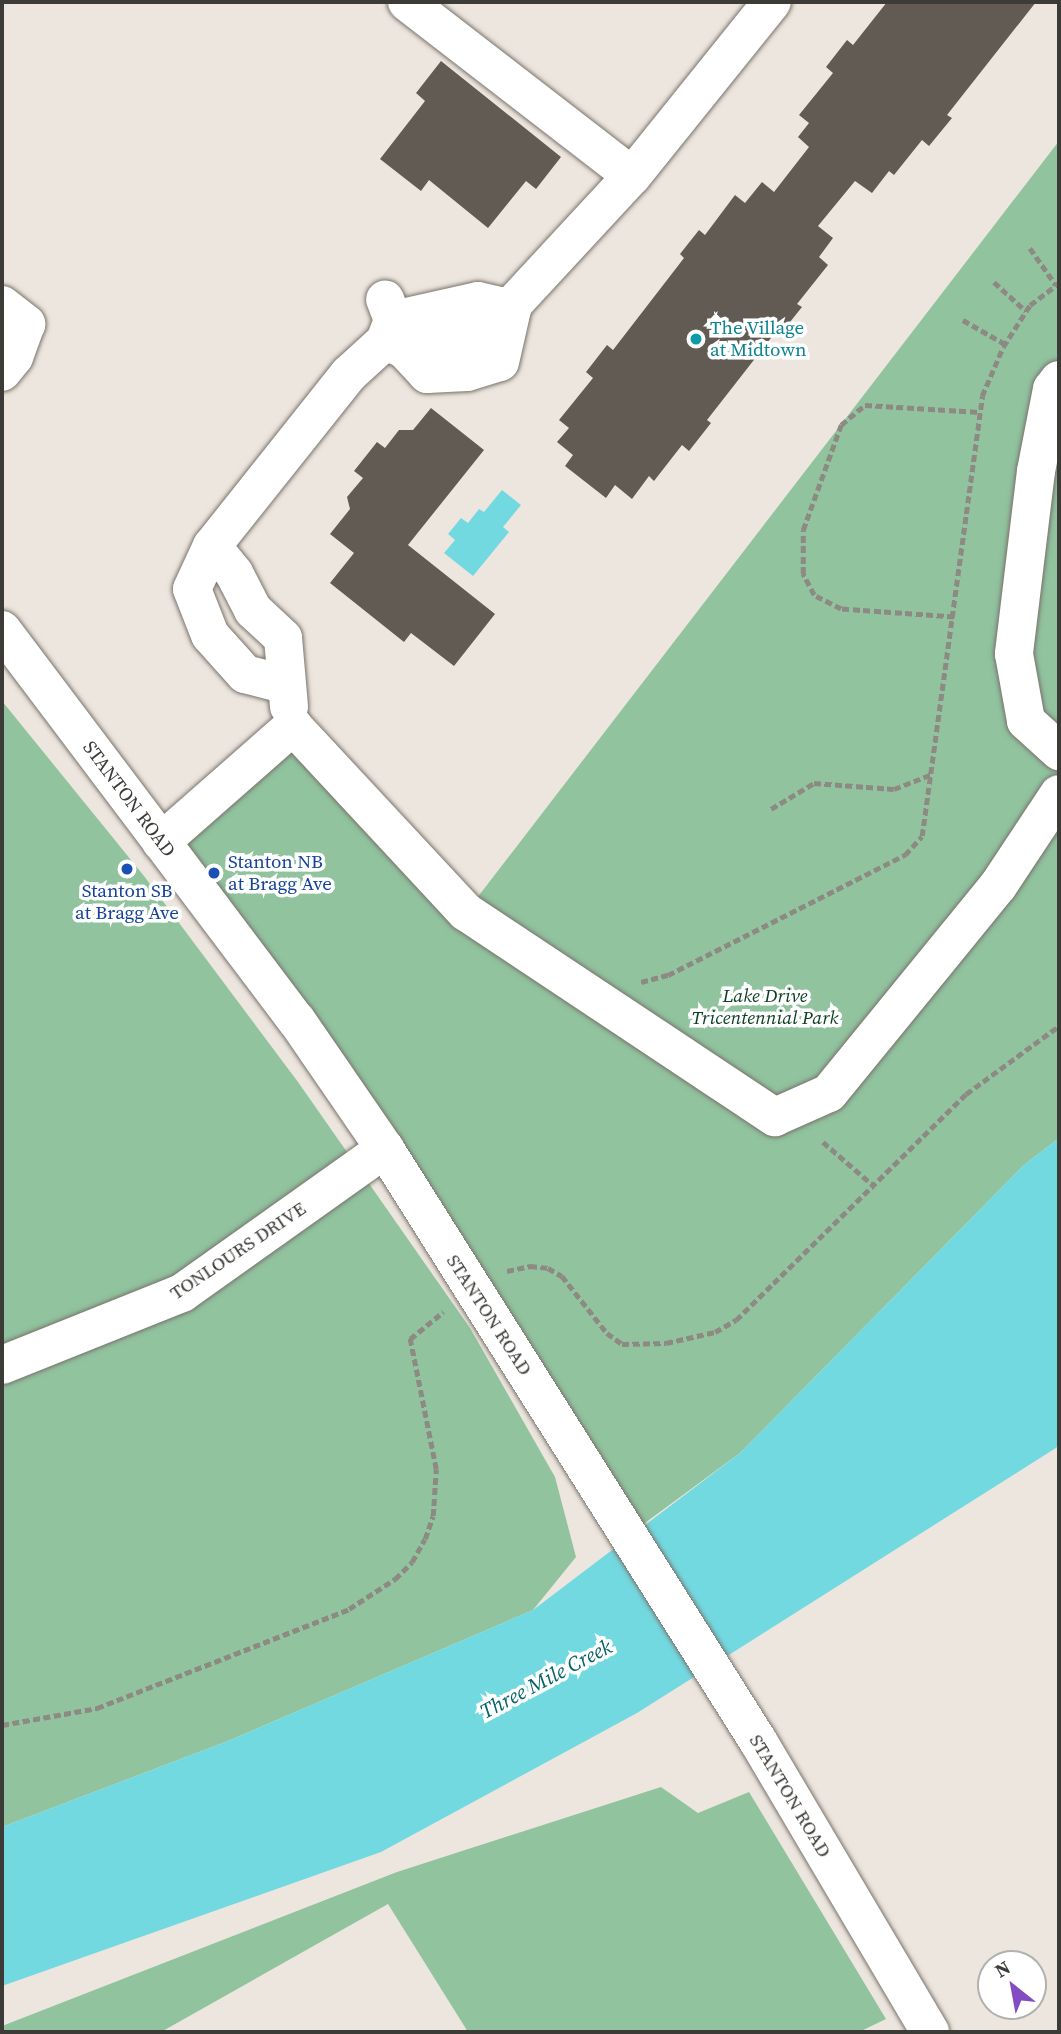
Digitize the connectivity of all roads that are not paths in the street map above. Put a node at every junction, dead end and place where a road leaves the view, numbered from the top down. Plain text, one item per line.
1 (407, 2) edge
2 (772, 2) edge
3 (632, 176) junction
4 (2, 305) edge
5 (512, 309) junction
6 (392, 327) junction
7 (2, 372) edge
8 (1059, 380) edge
9 (212, 546) junction
10 (2, 632) edge
11 (284, 684) junction
12 (293, 726) junction
13 (1059, 751) edge
14 (1059, 794) edge
15 (161, 842) junction
16 (385, 1149) junction
17 (2, 1365) edge
18 (930, 2032) edge

1 - 3 street
2 - 3 street
3 - 5 street
4 - 7 street
5 - 6 street
5 - 6 street
6 - 9 street
8 - 13 street
9 - 11 street
9 - 11 street
10 - 15 street, STANTON ROAD
11 - 12 street
12 - 14 street
12 - 15 street
15 - 16 street, STANTON ROAD
16 - 17 street, TONLOURS DRIVE
16 - 18 street, STANTON ROAD

